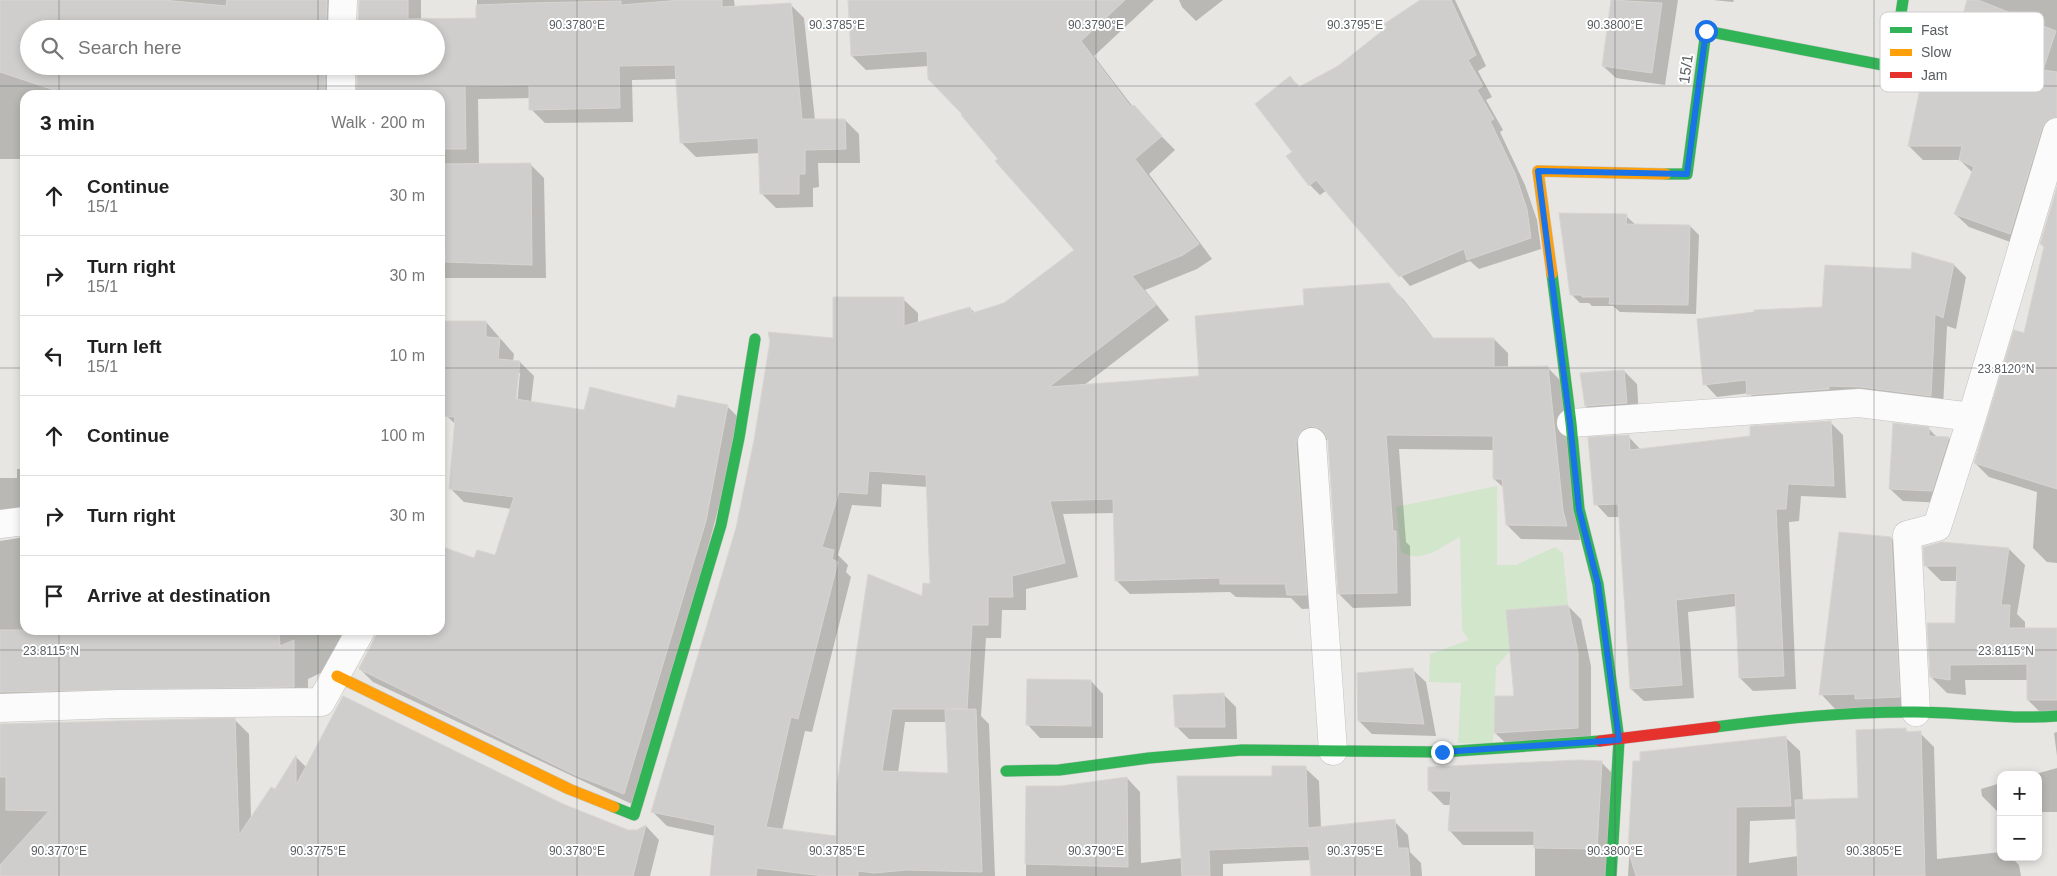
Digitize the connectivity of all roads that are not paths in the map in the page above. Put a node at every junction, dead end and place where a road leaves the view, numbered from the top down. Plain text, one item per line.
1 (343, 0) edge
2 (342, 20) edge
3 (1880, 64) edge
4 (341, 75) edge
5 (341, 90) edge
6 (2057, 132) edge
7 (755, 339) dead end
8 (1972, 417) junction
9 (1570, 423) junction
10 (1312, 442) dead end
11 (20, 522) edge
12 (0, 524) edge
13 (358, 635) edge
14 (336, 676) junction
15 (0, 708) edge
16 (1916, 712) junction
17 (2057, 716) edge
18 (1619, 740) junction
19 (1334, 751) junction
20 (1006, 771) dead end
21 (1612, 876) edge

1 - 2 street
3 - 9 street, 15/1
4 - 5 street
6 - 8 street
7 - 14 street
8 - 9 street
8 - 16 street
9 - 18 street
10 - 19 street
11 - 12 street
13 - 14 street
14 - 15 street
16 - 17 street
16 - 18 street
18 - 19 street
18 - 21 street
19 - 20 street

